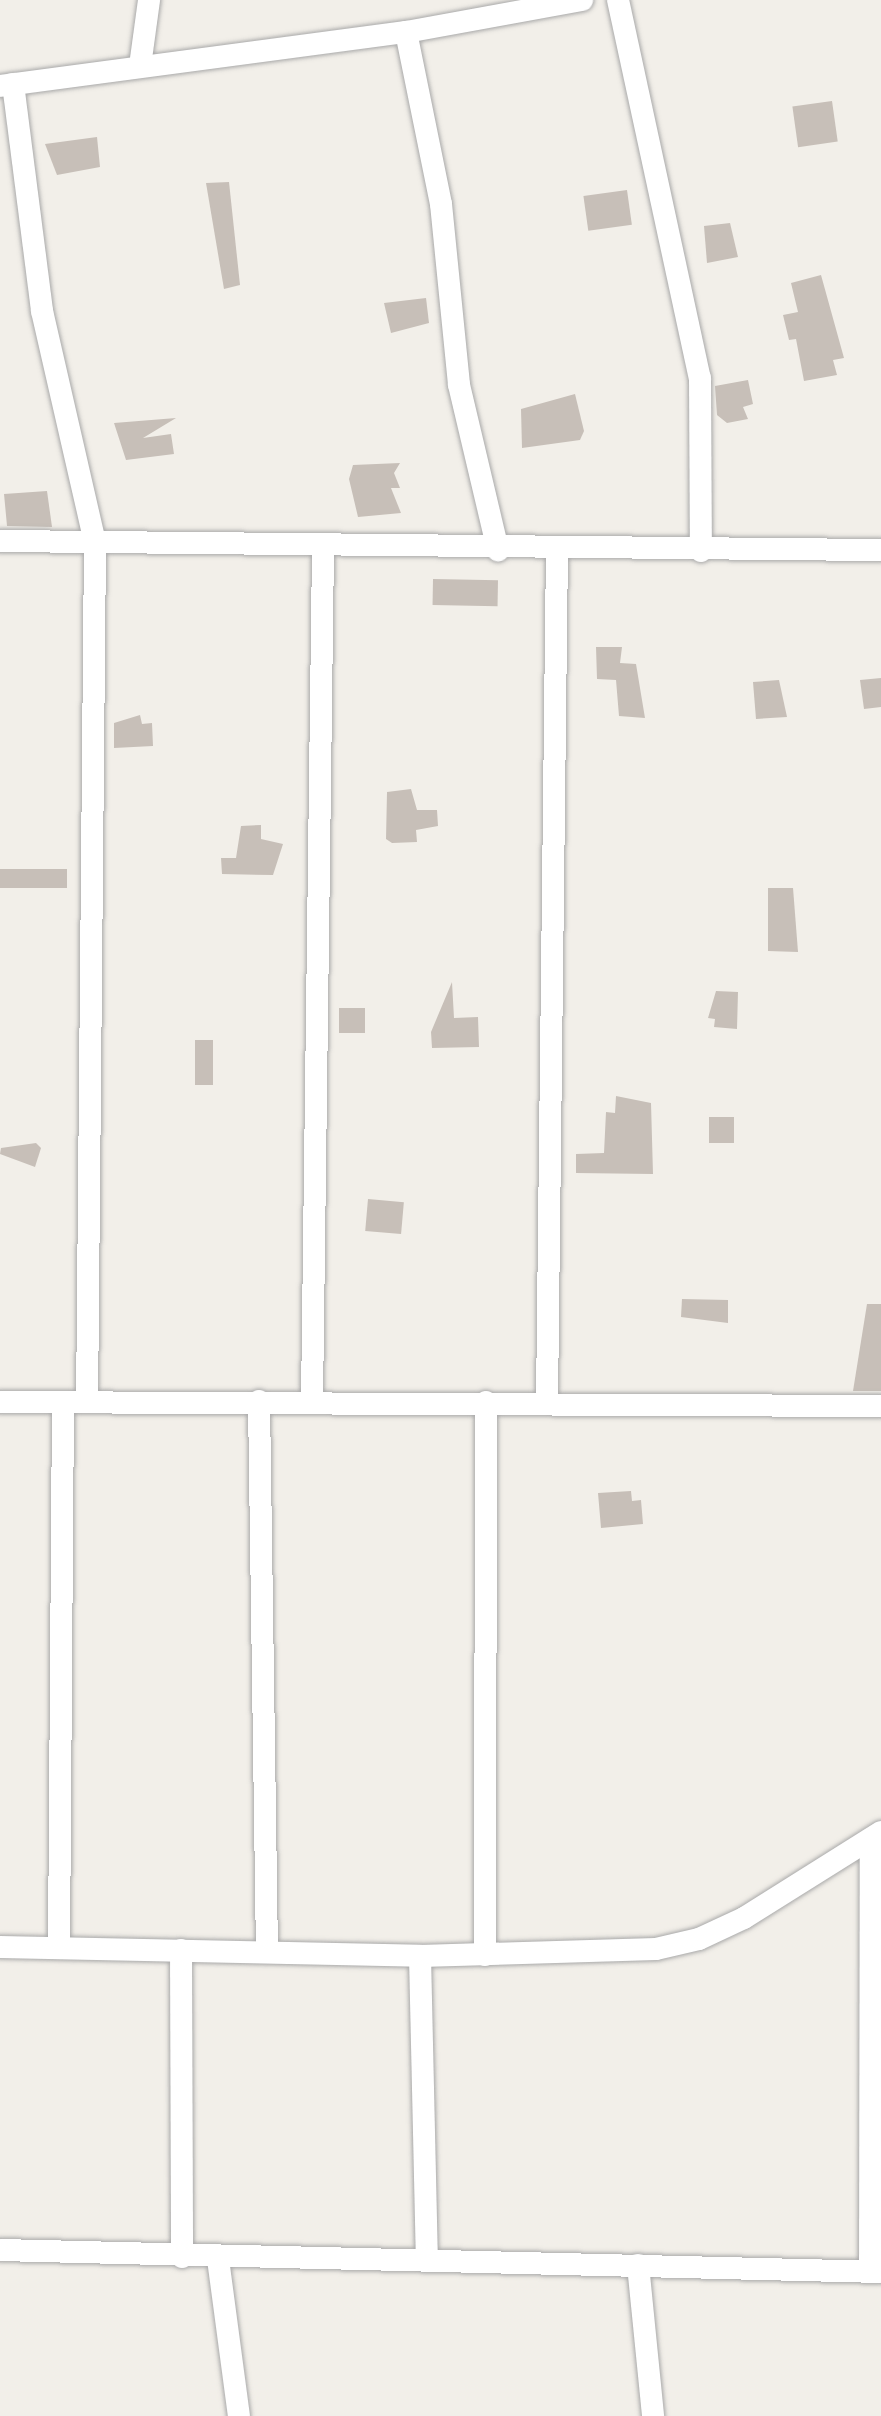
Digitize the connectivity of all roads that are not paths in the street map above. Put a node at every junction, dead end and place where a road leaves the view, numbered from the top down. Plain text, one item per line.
1 (149, 0) edge
2 (582, 0) edge
3 (618, 0) edge
4 (406, 32) junction
5 (140, 66) junction
6 (6, 85) edge
7 (0, 541) edge
8 (95, 543) junction
9 (323, 547) junction
10 (498, 550) junction
11 (881, 550) edge
12 (557, 551) junction
13 (701, 552) junction
14 (312, 1400) junction
15 (258, 1401) junction
16 (0, 1402) edge
17 (62, 1402) junction
18 (87, 1402) junction
19 (486, 1402) junction
20 (547, 1402) junction
21 (881, 1406) edge
22 (876, 1835) edge
23 (0, 1947) edge
24 (59, 1948) junction
25 (181, 1950) junction
26 (268, 1952) junction
27 (484, 1955) junction
28 (420, 1956) junction
29 (0, 2250) edge
30 (182, 2258) junction
31 (427, 2258) junction
32 (218, 2259) junction
33 (638, 2265) junction
34 (876, 2272) edge
35 (239, 2416) edge
36 (652, 2416) edge

1 - 5 street
2 - 4 street
3 - 13 street
4 - 5 street
4 - 10 street
5 - 6 street
6 - 8 street
7 - 8 street
8 - 9 street
8 - 18 street
9 - 10 street
9 - 14 street
10 - 12 street
11 - 13 street
12 - 13 street
12 - 20 street
14 - 15 street
14 - 19 street
15 - 18 street
15 - 26 street
16 - 17 street
17 - 18 street
17 - 24 street
19 - 20 street
19 - 27 street
20 - 21 street
22 - 27 street
22 - 34 street
23 - 24 street
24 - 25 street
25 - 26 street
25 - 30 street
26 - 28 street
27 - 28 street
28 - 31 street
29 - 30 street
30 - 32 street
31 - 32 street
31 - 33 street
32 - 35 street
33 - 34 street
33 - 36 street

